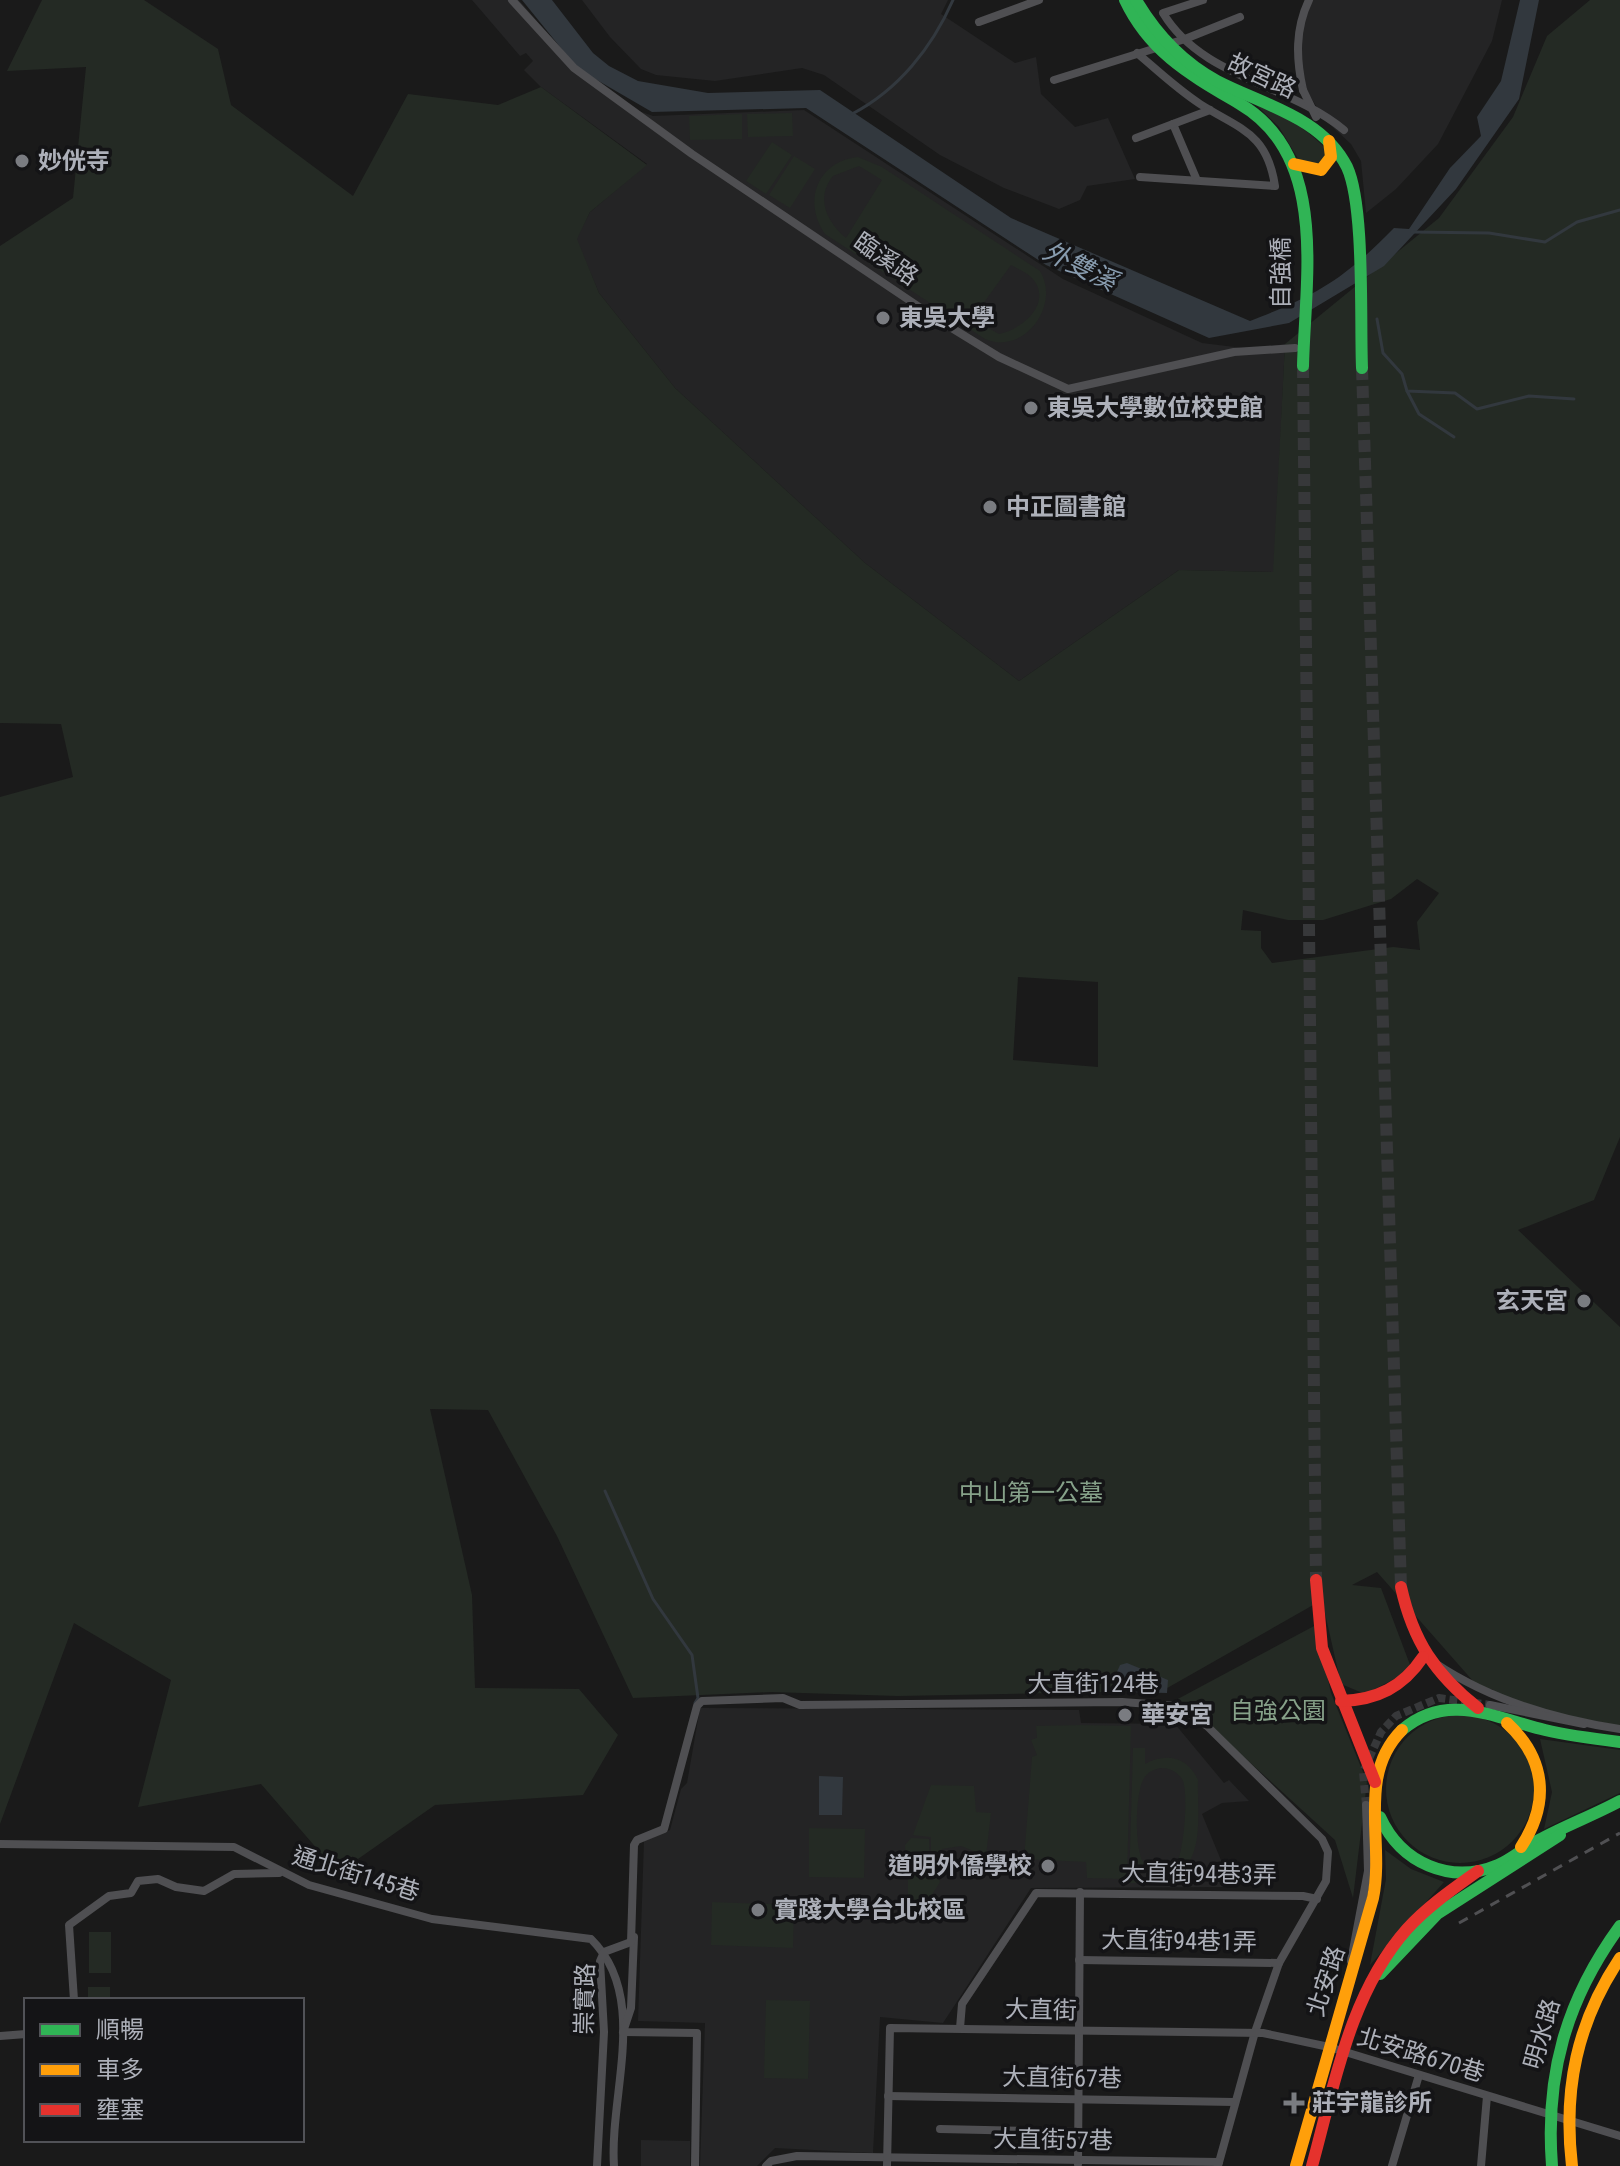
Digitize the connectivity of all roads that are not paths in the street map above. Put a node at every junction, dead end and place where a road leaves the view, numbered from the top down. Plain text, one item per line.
1 (512, 0) edge
2 (1039, 0) edge
3 (1125, 0) edge
4 (1136, 0) edge
5 (1203, 0) edge
6 (1309, 0) edge
7 (1240, 17) dead end
8 (979, 22) dead end
9 (1185, 39) junction
10 (1162, 45) junction
11 (1137, 53) junction
12 (1054, 80) dead end
13 (1210, 110) junction
14 (1173, 124) junction
15 (1344, 130) dead end
16 (1324, 136) junction
17 (1136, 138) dead end
18 (1294, 164) junction
19 (1140, 177) dead end
20 (1196, 178) junction
21 (1303, 218) joint
22 (1295, 348) dead end
23 (1303, 366) tunnel mouth
24 (1362, 368) tunnel mouth
25 (1316, 1580) tunnel mouth
26 (1401, 1587) tunnel mouth
27 (1423, 1657) junction
28 (1341, 1701) junction
29 (1485, 1707) junction
30 (1501, 1719) junction
31 (1585, 1724) junction
32 (1620, 1729) edge
33 (1620, 1742) edge
34 (1376, 1783) junction
35 (1620, 1801) edge
36 (1372, 1806) junction
37 (1569, 1828) junction
38 (0, 1844) edge
39 (1517, 1852) junction
40 (1478, 1871) junction
41 (280, 1873) junction
42 (1080, 1892) junction
43 (1317, 1899) junction
44 (1620, 1926) edge
45 (633, 1934) junction
46 (604, 1952) junction
47 (1620, 1958) edge
48 (1079, 1960) junction
49 (1279, 1963) junction
50 (1370, 1984) junction
51 (74, 1998) edge
52 (960, 2028) junction
53 (1079, 2030) junction
54 (623, 2032) junction
55 (1255, 2032) junction
56 (24, 2034) edge
57 (0, 2036) edge
58 (1329, 2047) junction
59 (1344, 2052) junction
60 (1419, 2075) junction
61 (888, 2096) junction
62 (1487, 2096) junction
63 (1078, 2098) junction
64 (1234, 2102) junction
65 (1548, 2114) junction
66 (1568, 2120) junction
67 (940, 2129) dead end
68 (1078, 2132) junction
69 (1620, 2136) edge
70 (887, 2162) edge
71 (1078, 2163) edge
72 (1218, 2164) edge
73 (597, 2166) edge
74 (614, 2166) edge
75 (695, 2166) edge
76 (766, 2166) edge
77 (1296, 2166) edge
78 (1312, 2166) edge
79 (1392, 2166) edge
80 (1481, 2166) edge
81 (1552, 2166) edge
82 (1572, 2166) edge

1 - 22 street, 臨溪路
2 - 8 street
3 - 10 main road, 故宮路
4 - 10 main road, 故宮路
5 - 9 street
6 - 16 street, bridge
7 - 9 street
9 - 10 street
9 - 15 street
10 - 11 street
10 - 16 main road, 故宮路
10 - 18 main road, 故宮路
11 - 12 street
11 - 13 street
13 - 14 street
13 - 20 street
14 - 17 street
14 - 20 street
16 - 18 main road
16 - 24 main road, 故宮路
18 - 21 main road, 故宮路
19 - 20 street
21 - 23 main road, 自強橋
25 - 28 main road
26 - 27 main road
27 - 28 main road
27 - 29 main road
27 - 31 street
28 - 34 main road
29 - 30 main road, 北安路
29 - 31 street
29 - 34 main road, 北安路
30 - 33 main road, 北安路
30 - 39 main road, 北安路
31 - 32 street
34 - 36 main road, 北安路
35 - 37 main road, 北安路
36 - 40 main road, 北安路
36 - 58 main road, 北安路
37 - 39 main road, 北安路
37 - 50 main road
38 - 41 street, 通北街145巷
39 - 40 main road, 北安路
40 - 50 main road, 北安路
41 - 46 street, 通北街145巷
41 - 51 street
42 - 43 street, 大直街94巷3弄
42 - 48 street
42 - 52 street, 大直街94巷3弄
43 - 45 street, 大直街124巷
43 - 49 street, 大直街124巷
44 - 65 main road, 明水路
45 - 46 street
45 - 54 street
46 - 54 street, 崇實路
46 - 73 street, 崇實路
47 - 66 main road, 明水路
48 - 49 street, 大直街94巷1弄
48 - 53 street
49 - 55 street, 大直街124巷
50 - 59 main road, 北安路
52 - 53 street, 大直街
52 - 61 street, 大直街
53 - 55 street, 大直街
53 - 63 street
54 - 74 street, 崇實路
54 - 75 street
55 - 58 street, 大直街
55 - 64 street, 大直街124巷
56 - 57 street
58 - 59 street, 北安路670巷
58 - 77 main road, 北安路
59 - 60 street, 北安路670巷
59 - 78 main road, 北安路
60 - 62 street, 北安路670巷
60 - 79 street
61 - 63 street, 大直街67巷
61 - 70 street, 大直街
62 - 65 street, 北安路670巷
62 - 80 street
63 - 64 street, 大直街67巷
63 - 68 street
64 - 72 street, 大直街124巷
65 - 66 street, 北安路670巷
65 - 81 main road, 明水路
66 - 69 street, 北安路670巷
66 - 82 main road, 明水路
67 - 68 street
68 - 71 street
70 - 71 street, 大直街57巷
70 - 76 street, 大直街57巷
71 - 72 street, 大直街57巷

